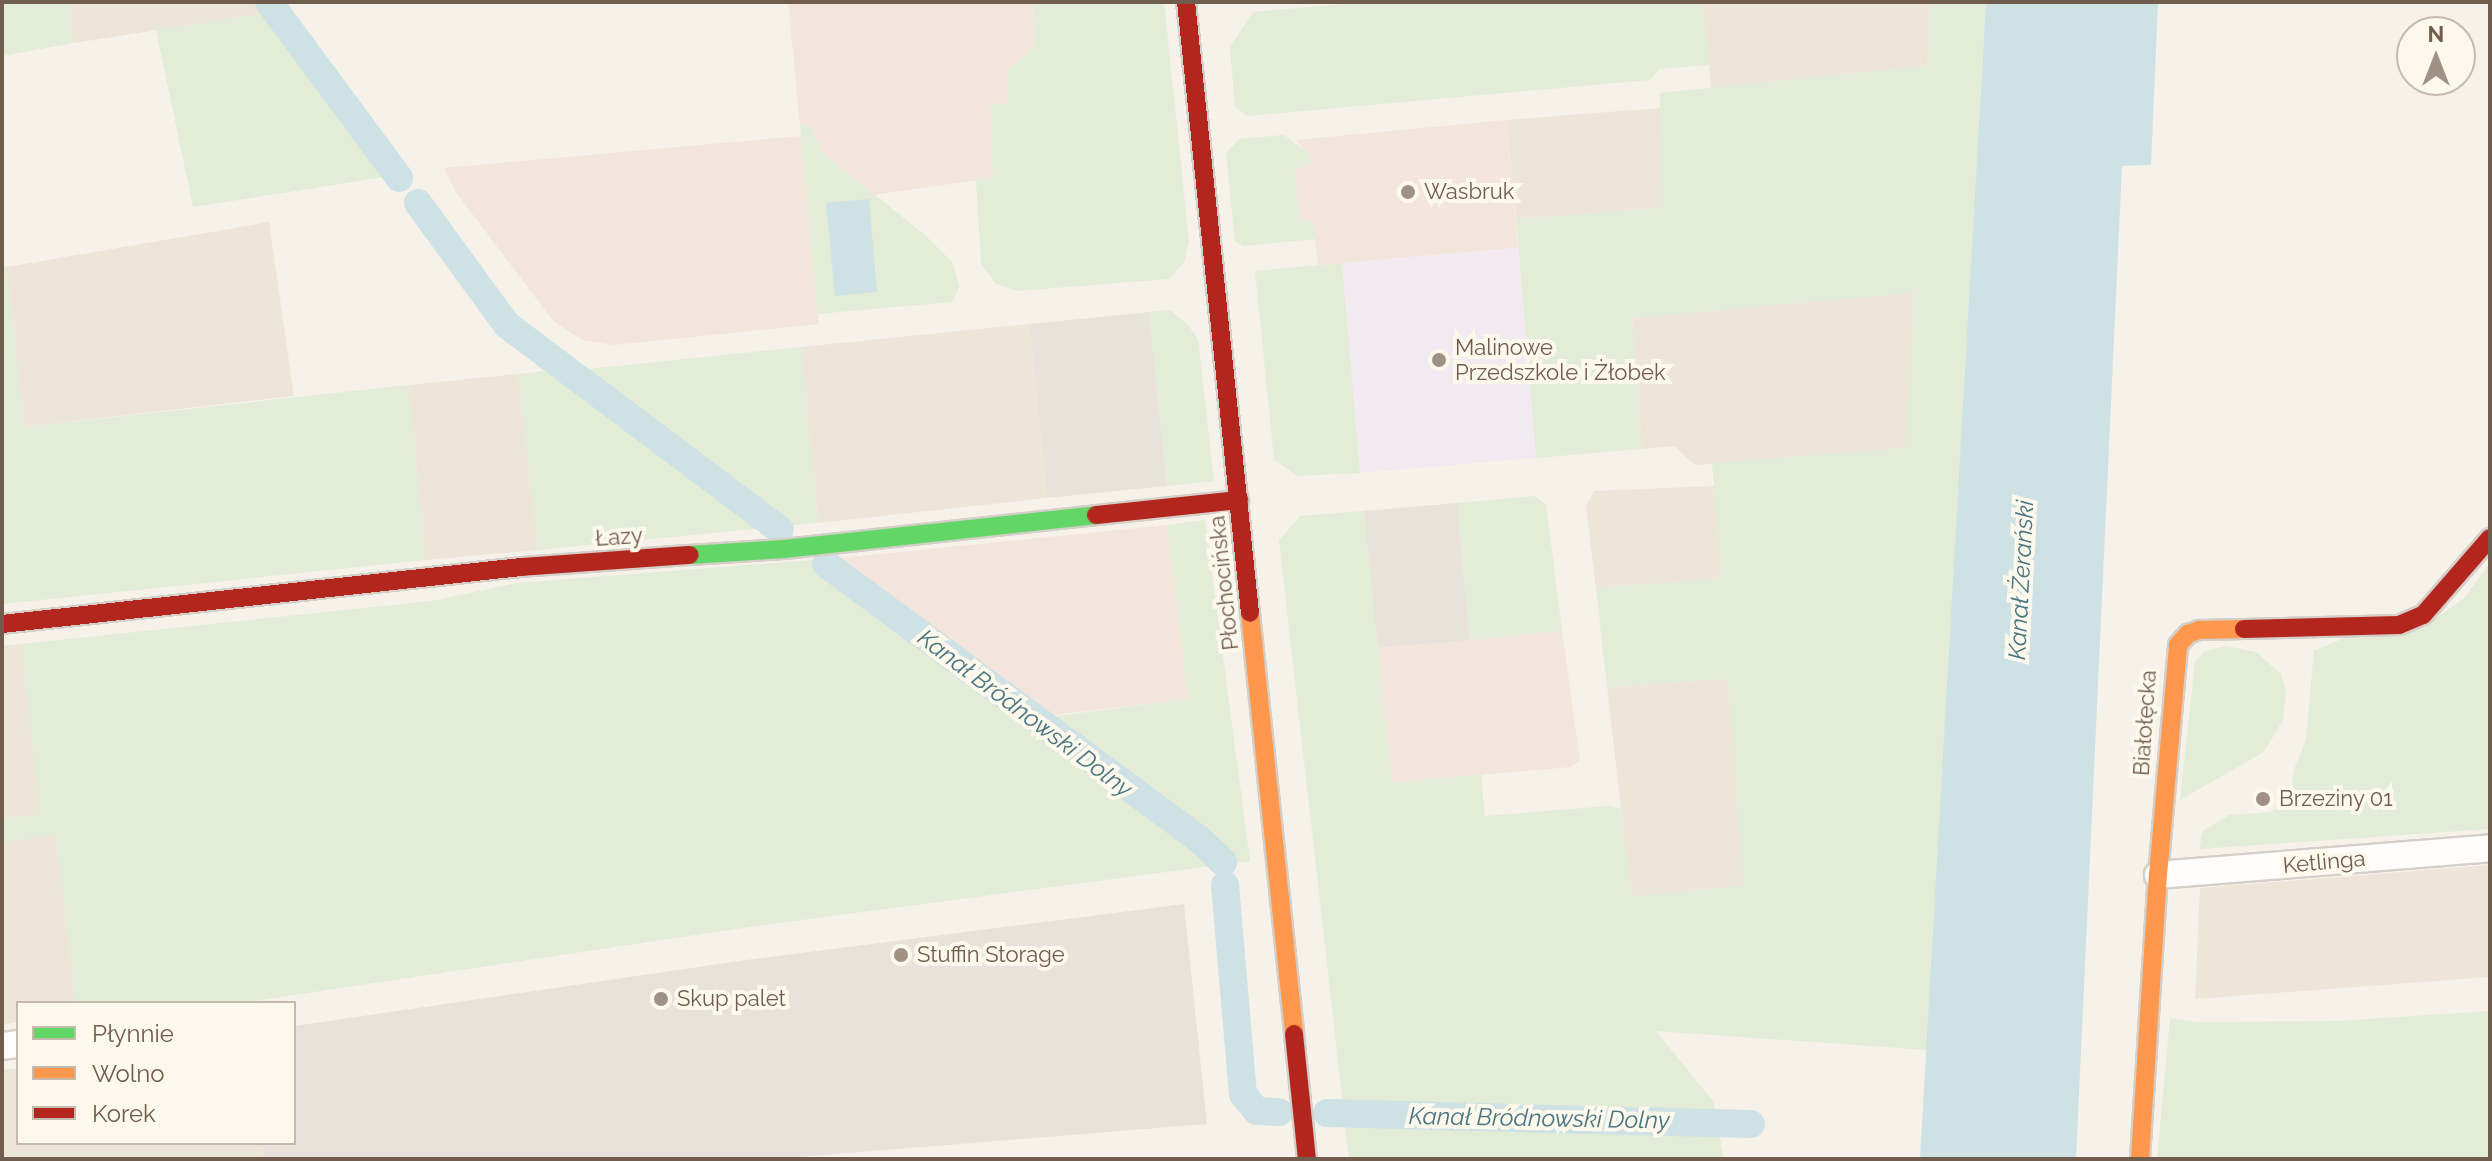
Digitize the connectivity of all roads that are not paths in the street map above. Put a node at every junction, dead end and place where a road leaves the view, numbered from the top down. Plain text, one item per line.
1 (1186, 2) edge
2 (1239, 500) junction
3 (2490, 538) edge
4 (2, 624) edge
5 (2490, 848) edge
6 (2158, 875) junction
7 (1305, 1151) edge
8 (2140, 1159) edge

1 - 2 street, Płochocińska
2 - 4 street, Łazy
2 - 7 street, Płochocińska
3 - 6 street, Białołęcka
5 - 6 street, Ketlinga
6 - 8 street, Białołęcka

